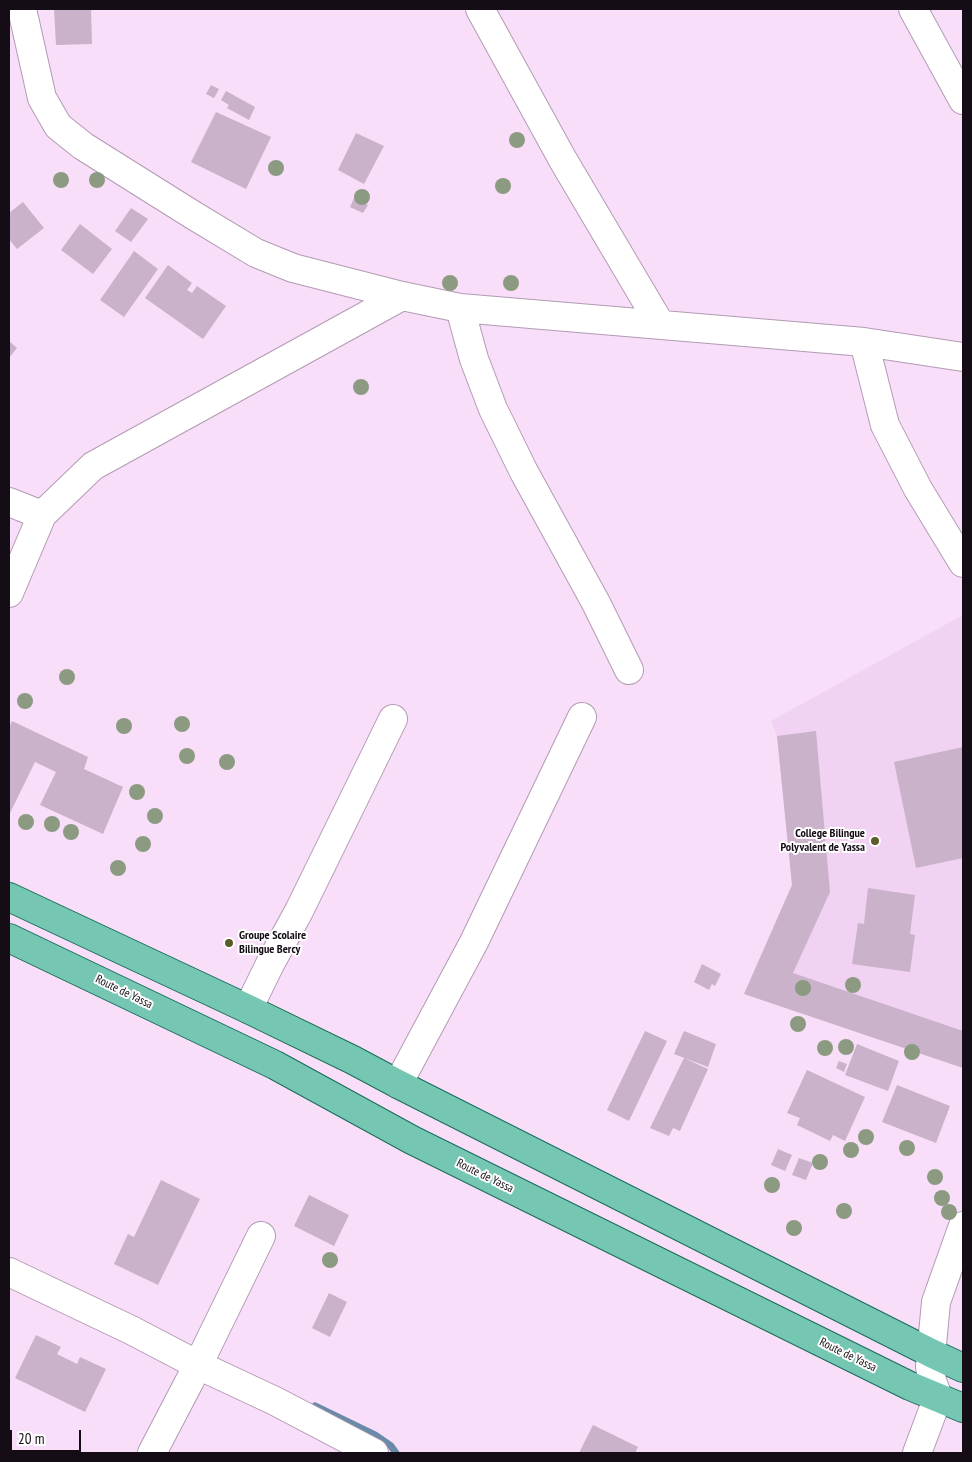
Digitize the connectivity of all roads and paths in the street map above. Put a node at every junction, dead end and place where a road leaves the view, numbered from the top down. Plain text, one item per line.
1 (22, 9) edge
2 (480, 9) edge
3 (913, 9) edge
4 (963, 100) edge
5 (402, 296) junction
6 (460, 308) junction
7 (660, 324) junction
8 (864, 342) junction
9 (963, 357) edge
10 (9, 502) edge
11 (42, 515) junction
12 (963, 563) edge
13 (9, 593) edge
14 (629, 670) dead end
15 (582, 717) dead end
16 (393, 719) dead end
17 (9, 897) edge
18 (9, 938) edge
19 (248, 1009) junction
20 (353, 1060) junction
21 (398, 1084) junction
22 (332, 1096) junction
23 (963, 1226) edge
24 (261, 1236) dead end
25 (9, 1272) edge
26 (930, 1353) junction
27 (198, 1365) junction
28 (963, 1368) edge
29 (938, 1397) junction
30 (963, 1408) edge
31 (330, 1442) edge
32 (152, 1453) edge
33 (374, 1453) edge
34 (917, 1453) edge

1 - 5 street
2 - 7 street
3 - 4 street
5 - 6 street
5 - 11 street
6 - 7 street
6 - 14 street
7 - 8 street
8 - 9 street
8 - 12 street
10 - 11 street
11 - 13 street
15 - 21 street
16 - 19 street
17 - 19 main road
18 - 22 main road, Route de Yassa
19 - 20 main road
20 - 21 main road
20 - 22 main road
21 - 26 main road
22 - 29 main road, Route de Yassa
23 - 26 street
24 - 27 street
25 - 27 street
26 - 28 main road
26 - 29 street
27 - 31 street
27 - 32 street
29 - 30 main road, Route de Yassa
29 - 34 street
31 - 33 street

